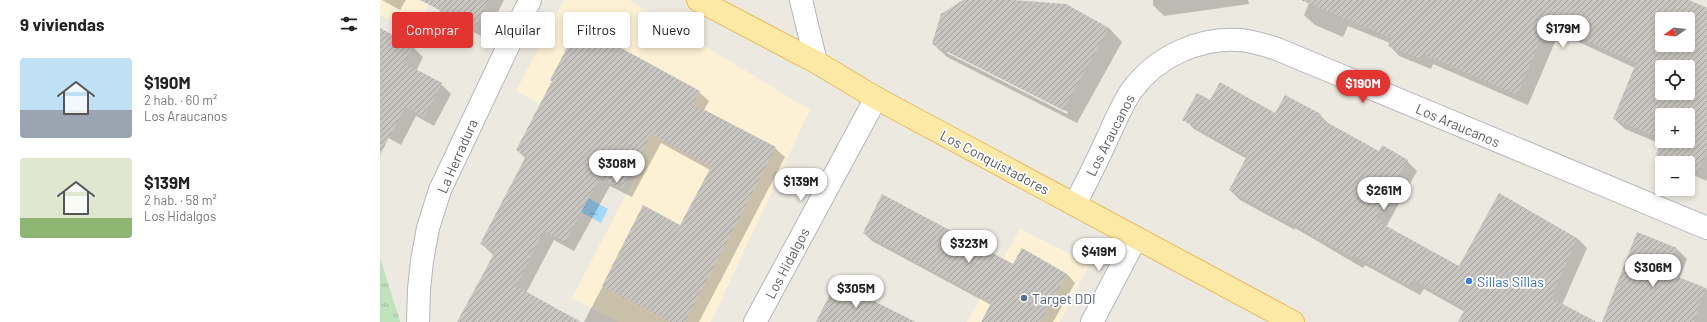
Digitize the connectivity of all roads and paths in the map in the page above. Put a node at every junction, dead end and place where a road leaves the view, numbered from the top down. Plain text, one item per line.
1 (530, 0) edge
2 (698, 0) edge
3 (801, 0) edge
4 (816, 62) junction
5 (876, 98) junction
6 (1075, 204) junction
7 (1707, 228) edge
8 (1136, 238) junction
9 (418, 322) edge
10 (755, 322) edge
11 (1092, 322) edge
12 (1293, 322) edge

1 - 9 street, La Herradura
2 - 4 main road, Los Conquistadores
3 - 4 street
4 - 5 main road, Los Conquistadores
5 - 6 main road, Los Conquistadores
5 - 10 street, Los Hidalgos
6 - 7 street, Los Araucanos
6 - 8 main road, Los Conquistadores
8 - 11 street
8 - 12 main road, Los Conquistadores

